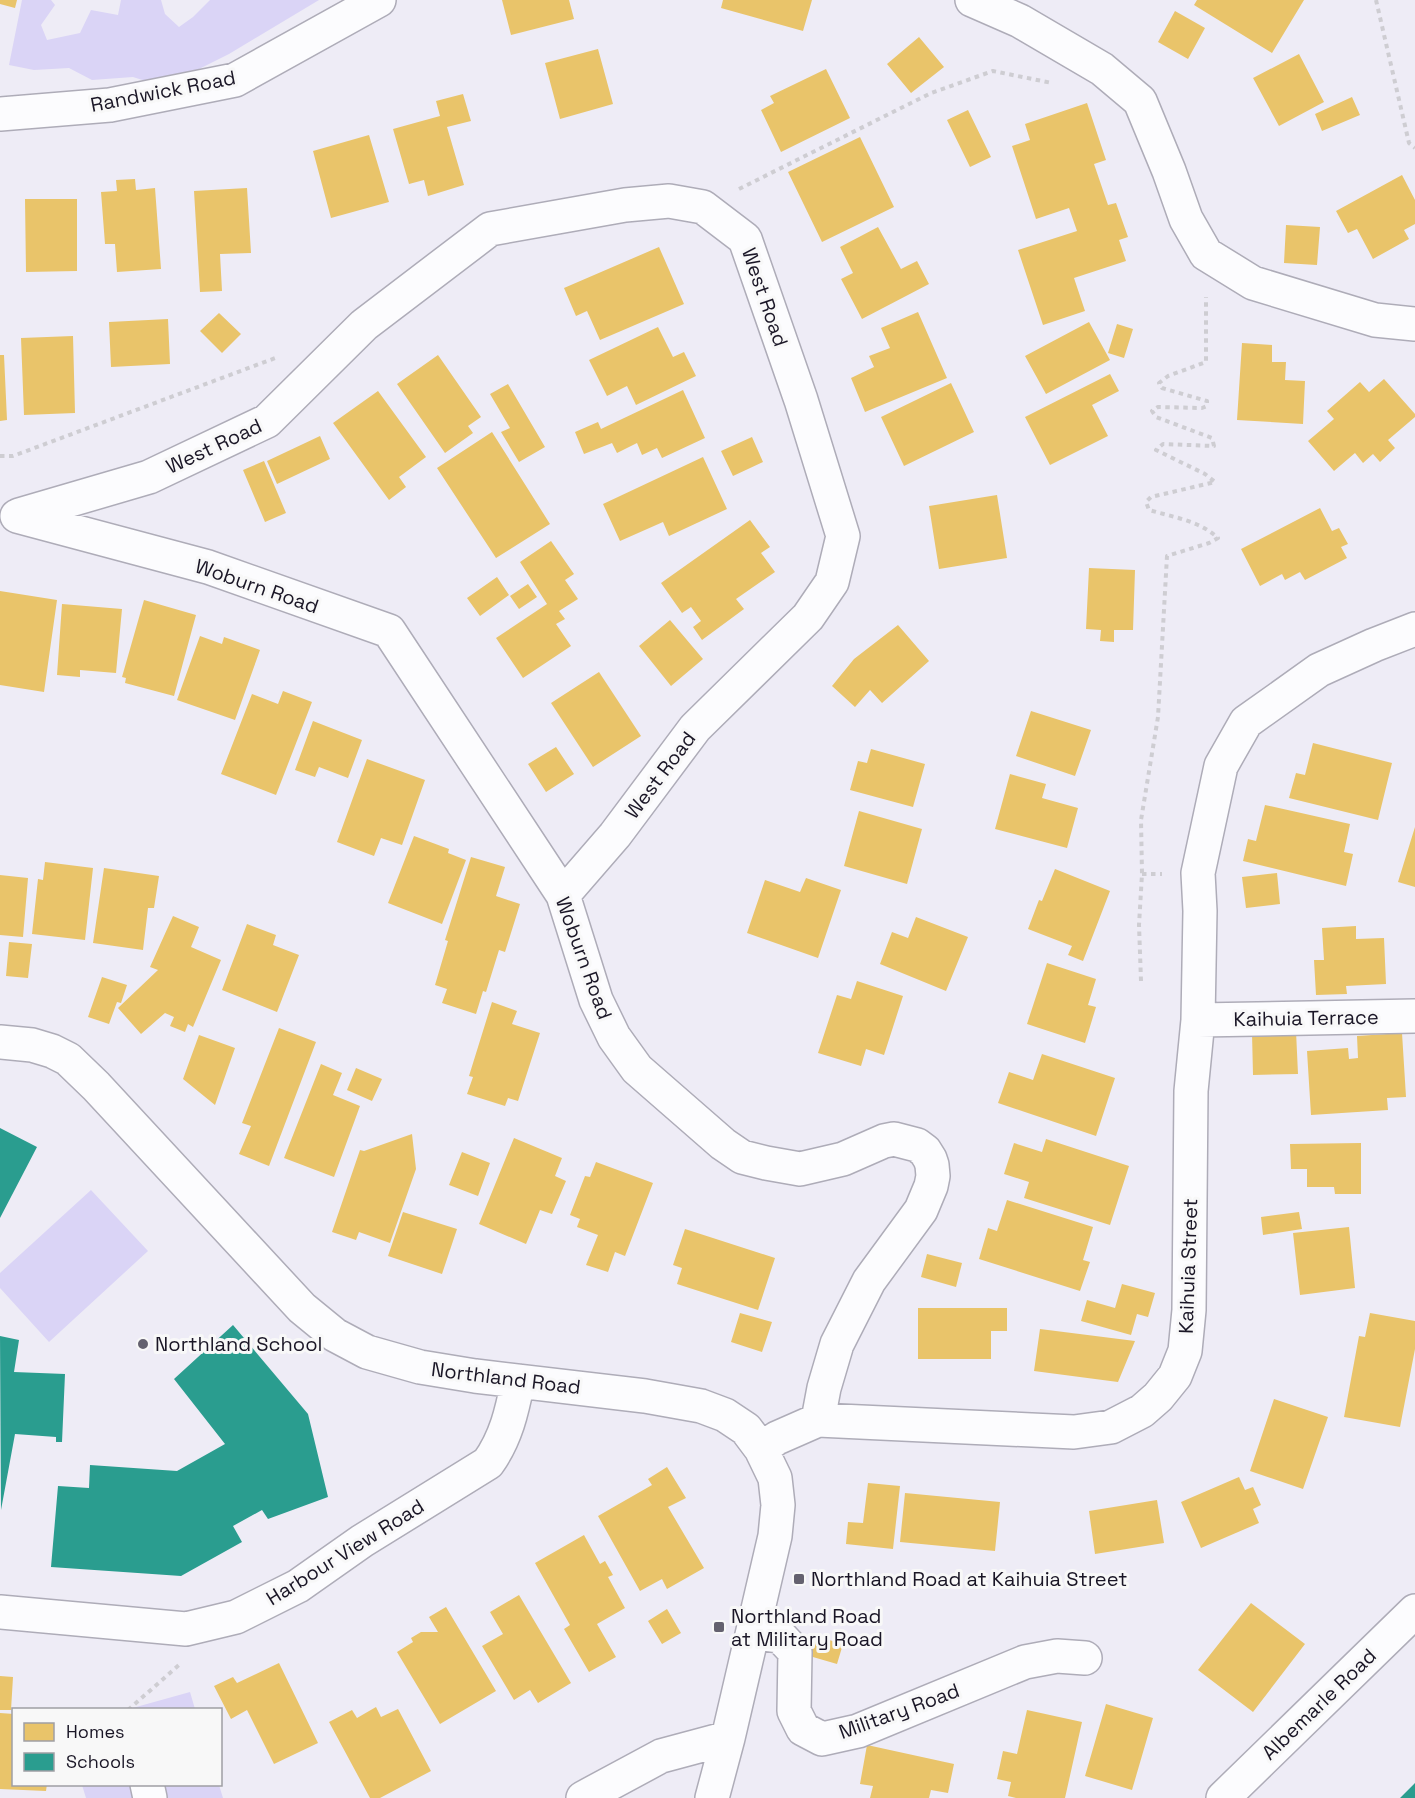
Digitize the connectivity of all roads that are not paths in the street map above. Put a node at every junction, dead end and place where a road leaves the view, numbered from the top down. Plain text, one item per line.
1 (379, 0) edge
2 (972, 0) edge
3 (0, 114) edge
4 (1415, 324) edge
5 (10, 516) edge
6 (1415, 630) edge
7 (563, 895) junction
8 (1415, 1016) edge
9 (1198, 1020) junction
10 (0, 1042) edge
11 (518, 1381) junction
12 (818, 1420) junction
13 (761, 1449) junction
14 (1415, 1611) edge
15 (0, 1612) edge
16 (753, 1633) junction
17 (1085, 1658) dead end
18 (728, 1738) junction
19 (583, 1798) edge
20 (712, 1798) edge
21 (1223, 1798) edge

1 - 3 street, Randwick Road
2 - 4 street
5 - 7 street, Woburn Road
5 - 7 street, West Road
6 - 9 street, Kaihuia Street
7 - 12 street, Woburn Road
8 - 9 street, Kaihuia Terrace
9 - 12 street, Kaihuia Street
10 - 11 street, Northland Road
11 - 13 street, Northland Road
11 - 15 street, Harbour View Road
12 - 13 street, Kaihuia Street
13 - 16 street, Northland Road
14 - 21 street, Albemarle Road
16 - 17 street, Military Road
16 - 18 street, Northland Road
18 - 19 street
18 - 20 street, Northland Road

